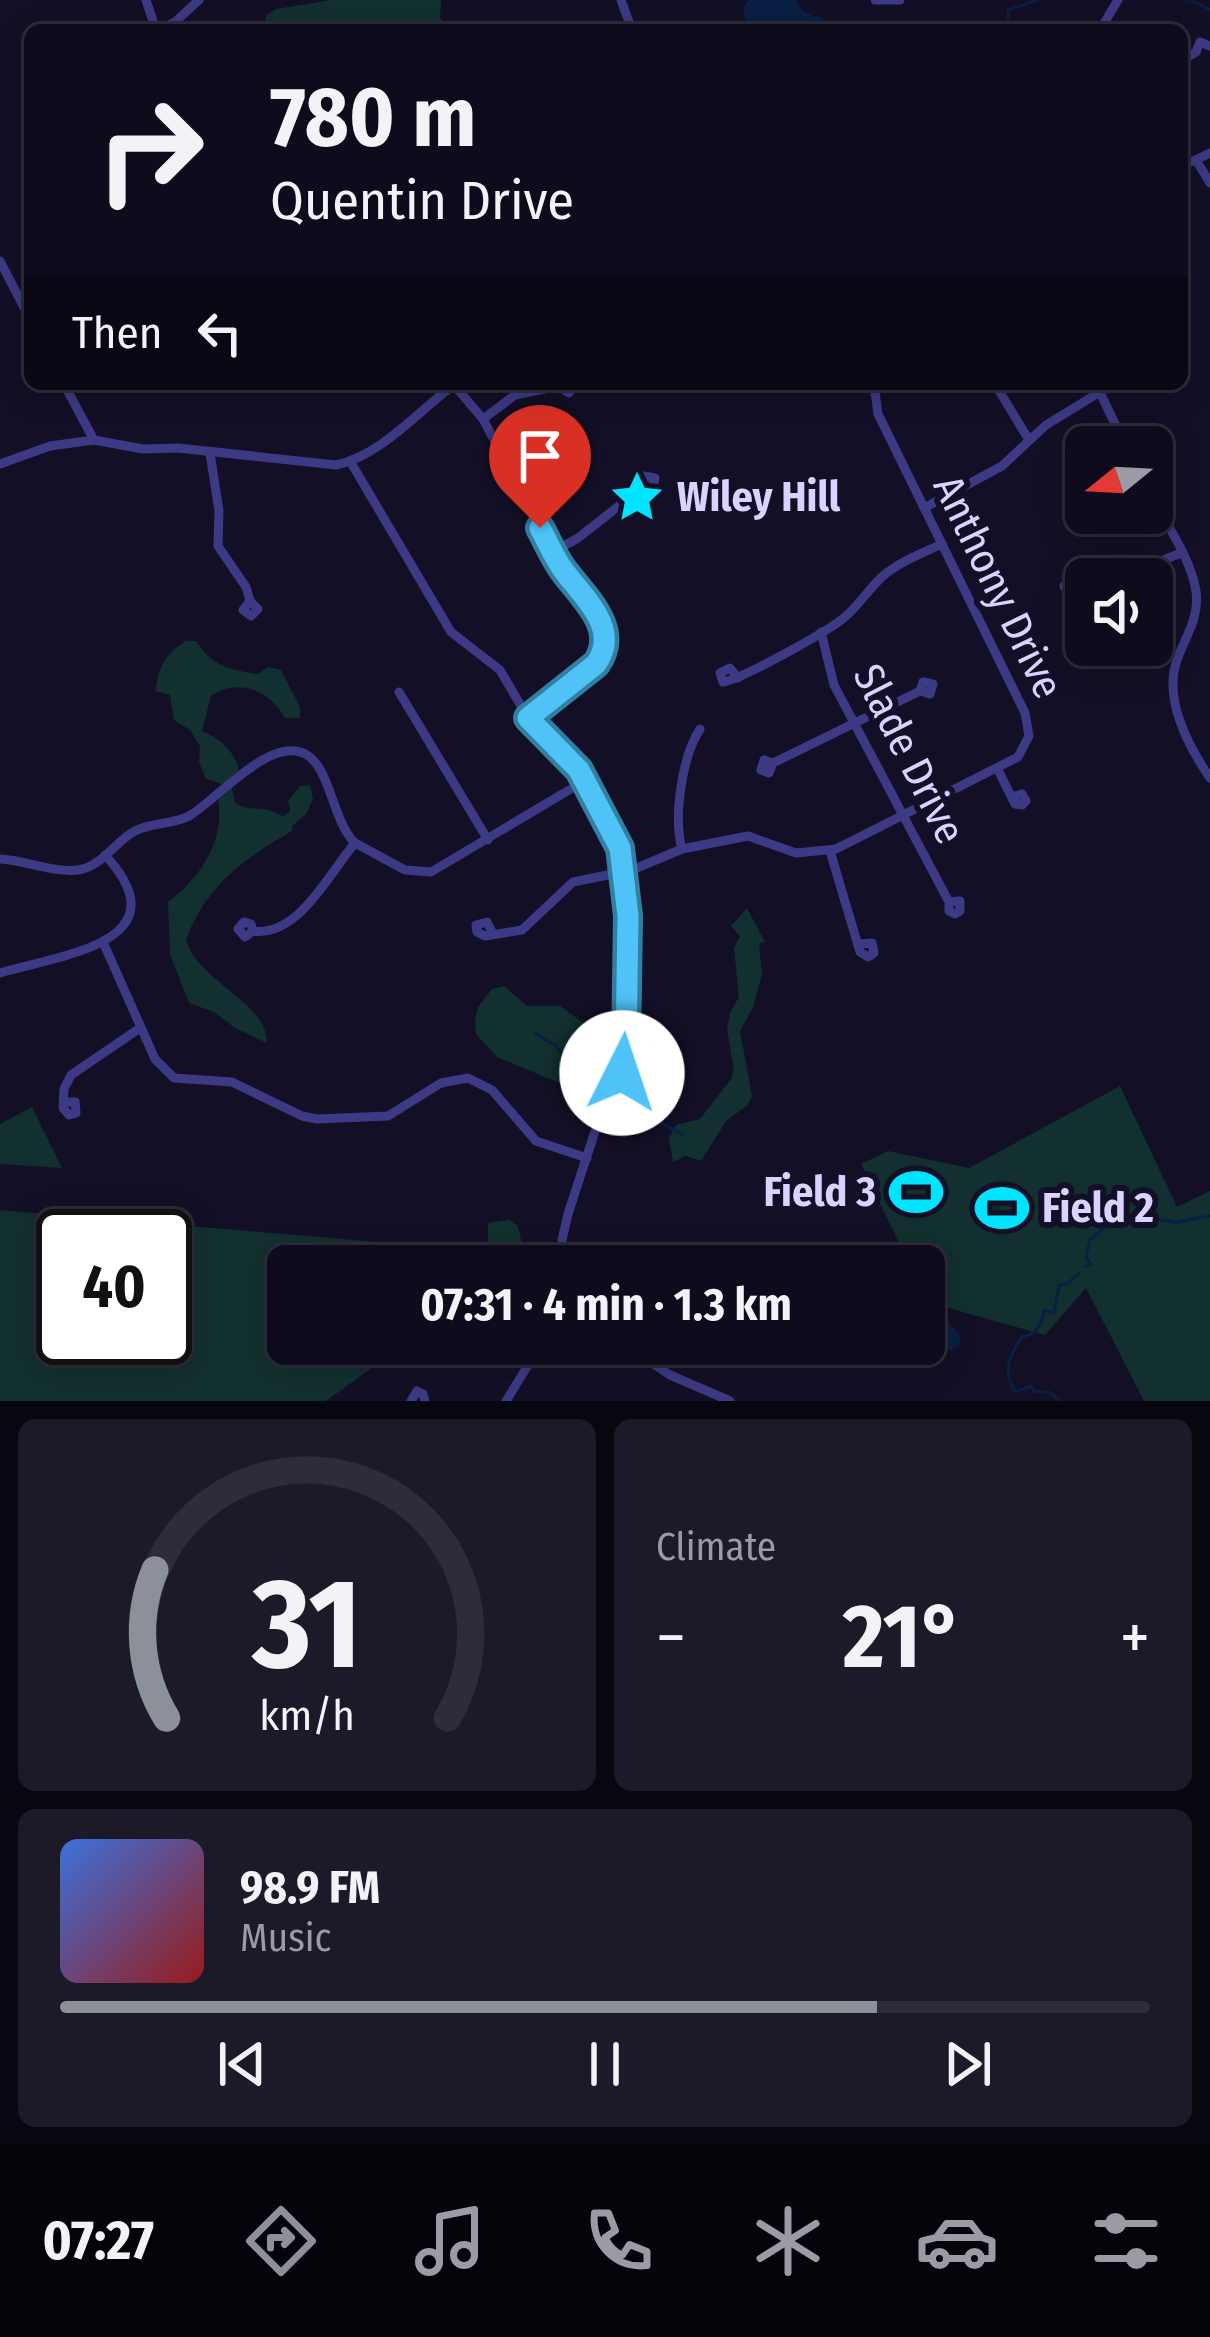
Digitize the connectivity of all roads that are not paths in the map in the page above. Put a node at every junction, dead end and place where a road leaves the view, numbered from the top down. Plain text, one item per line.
1 (199, 0) edge
2 (875, 0) edge
3 (900, 0) edge
4 (170, 24) edge
5 (1210, 153) edge
6 (1196, 160) junction
7 (1188, 163) edge
8 (1210, 183) edge
9 (0, 261) edge
10 (24, 307) edge
11 (67, 390) edge
12 (447, 390) edge
13 (460, 390) edge
14 (535, 390) edge
15 (875, 390) edge
16 (999, 390) edge
17 (1095, 390) edge
18 (1099, 390) edge
19 (483, 419) junction
20 (1116, 426) edge
21 (94, 440) junction
22 (1029, 440) junction
23 (210, 453) junction
24 (350, 461) junction
25 (0, 464) edge
26 (643, 487) dead end
27 (924, 508) junction
28 (1171, 534) edge
29 (942, 544) junction
30 (553, 552) junction
31 (1181, 553) junction
32 (1168, 558) edge
33 (1205, 599) edge
34 (250, 601) dead end
35 (820, 632) junction
36 (738, 678) dead end
37 (920, 691) dead end
38 (399, 692) dead end
39 (528, 718) junction
40 (854, 723) junction
41 (700, 729) dead end
42 (773, 764) dead end
43 (998, 768) junction
44 (1210, 778) edge
45 (586, 780) junction
46 (1012, 797) dead end
47 (903, 815) junction
48 (488, 840) junction
49 (356, 843) junction
50 (682, 849) junction
51 (830, 851) junction
52 (105, 855) junction
53 (0, 859) edge
54 (624, 872) junction
55 (949, 902) dead end
56 (253, 931) dead end
57 (493, 934) dead end
58 (103, 942) junction
59 (858, 944) dead end
60 (0, 973) edge
61 (140, 1028) junction
62 (66, 1102) dead end
63 (587, 1158) junction
64 (565, 1245) edge
65 (528, 1365) edge
66 (656, 1365) edge
67 (411, 1401) edge
68 (424, 1401) edge
69 (506, 1401) edge
70 (730, 1401) edge

1 - 4 street
2 - 3 street
5 - 6 street
6 - 7 street
6 - 8 street
9 - 10 street
11 - 21 street
12 - 24 street
13 - 19 street
14 - 19 street
15 - 27 street, Anthony Drive
16 - 22 street
17 - 22 street
18 - 20 street
19 - 30 street
21 - 23 street
21 - 25 street
22 - 27 street
23 - 24 street
23 - 34 street
24 - 39 street
26 - 30 street
27 - 29 street, Anthony Drive
28 - 31 street
29 - 35 street
29 - 43 street, Anthony Drive
30 - 39 street
31 - 32 street
31 - 33 street
33 - 44 street
35 - 36 street
35 - 40 street, Slade Drive
37 - 40 street
38 - 48 street
39 - 45 street
40 - 42 street
40 - 47 street, Slade Drive
41 - 50 street
43 - 46 street
43 - 47 street
45 - 48 street
45 - 54 street
47 - 51 street
47 - 55 street, Slade Drive
48 - 49 street
49 - 52 street
49 - 56 street
50 - 51 street
50 - 54 street
51 - 59 street
52 - 53 street
52 - 58 street
54 - 57 street
54 - 63 street
58 - 60 street
58 - 61 street
61 - 62 street
61 - 63 street
63 - 64 street
65 - 69 street
66 - 70 street
67 - 68 street

